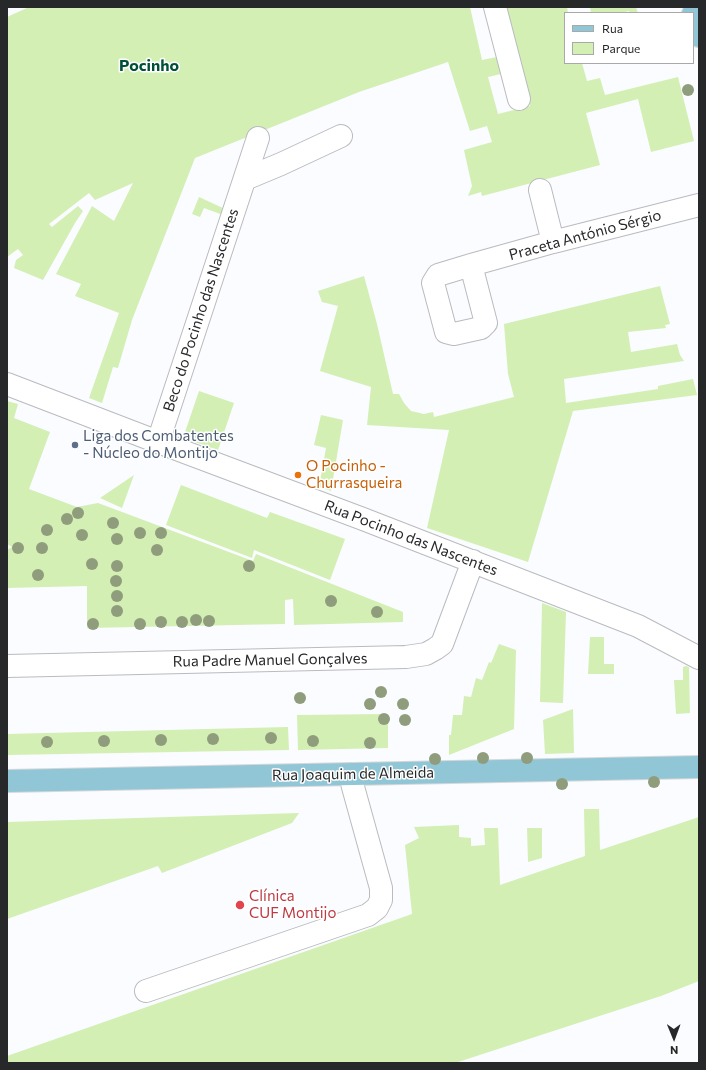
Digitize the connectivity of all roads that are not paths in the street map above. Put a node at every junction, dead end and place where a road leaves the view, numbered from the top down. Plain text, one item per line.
1 (495, 7) edge
2 (694, 17) edge
3 (699, 36) edge
4 (519, 99) dead end
5 (341, 136) dead end
6 (258, 138) dead end
7 (244, 179) junction
8 (540, 190) dead end
9 (699, 205) edge
10 (553, 242) junction
11 (471, 265) dead end
12 (7, 384) edge
13 (158, 442) junction
14 (474, 561) junction
15 (699, 658) edge
16 (7, 666) edge
17 (699, 767) edge
18 (350, 774) junction
19 (7, 781) edge
20 (146, 991) dead end

1 - 4 street
2 - 3 main road
5 - 7 street
6 - 7 street, Beco do Pocinho das Nascentes
7 - 13 street, Beco do Pocinho das Nascentes
8 - 10 street
9 - 10 street, Praceta António Sérgio
10 - 11 street, Praceta António Sérgio
12 - 13 street, Rua Pocinho das Nascentes
13 - 14 street, Rua Pocinho das Nascentes
14 - 15 street, Rua Pocinho das Nascentes
14 - 16 street, Rua Padre Manuel Gonçalves
17 - 18 main road, Rua Joaquim de Almeida
18 - 19 main road, Rua Joaquim de Almeida
18 - 20 street

